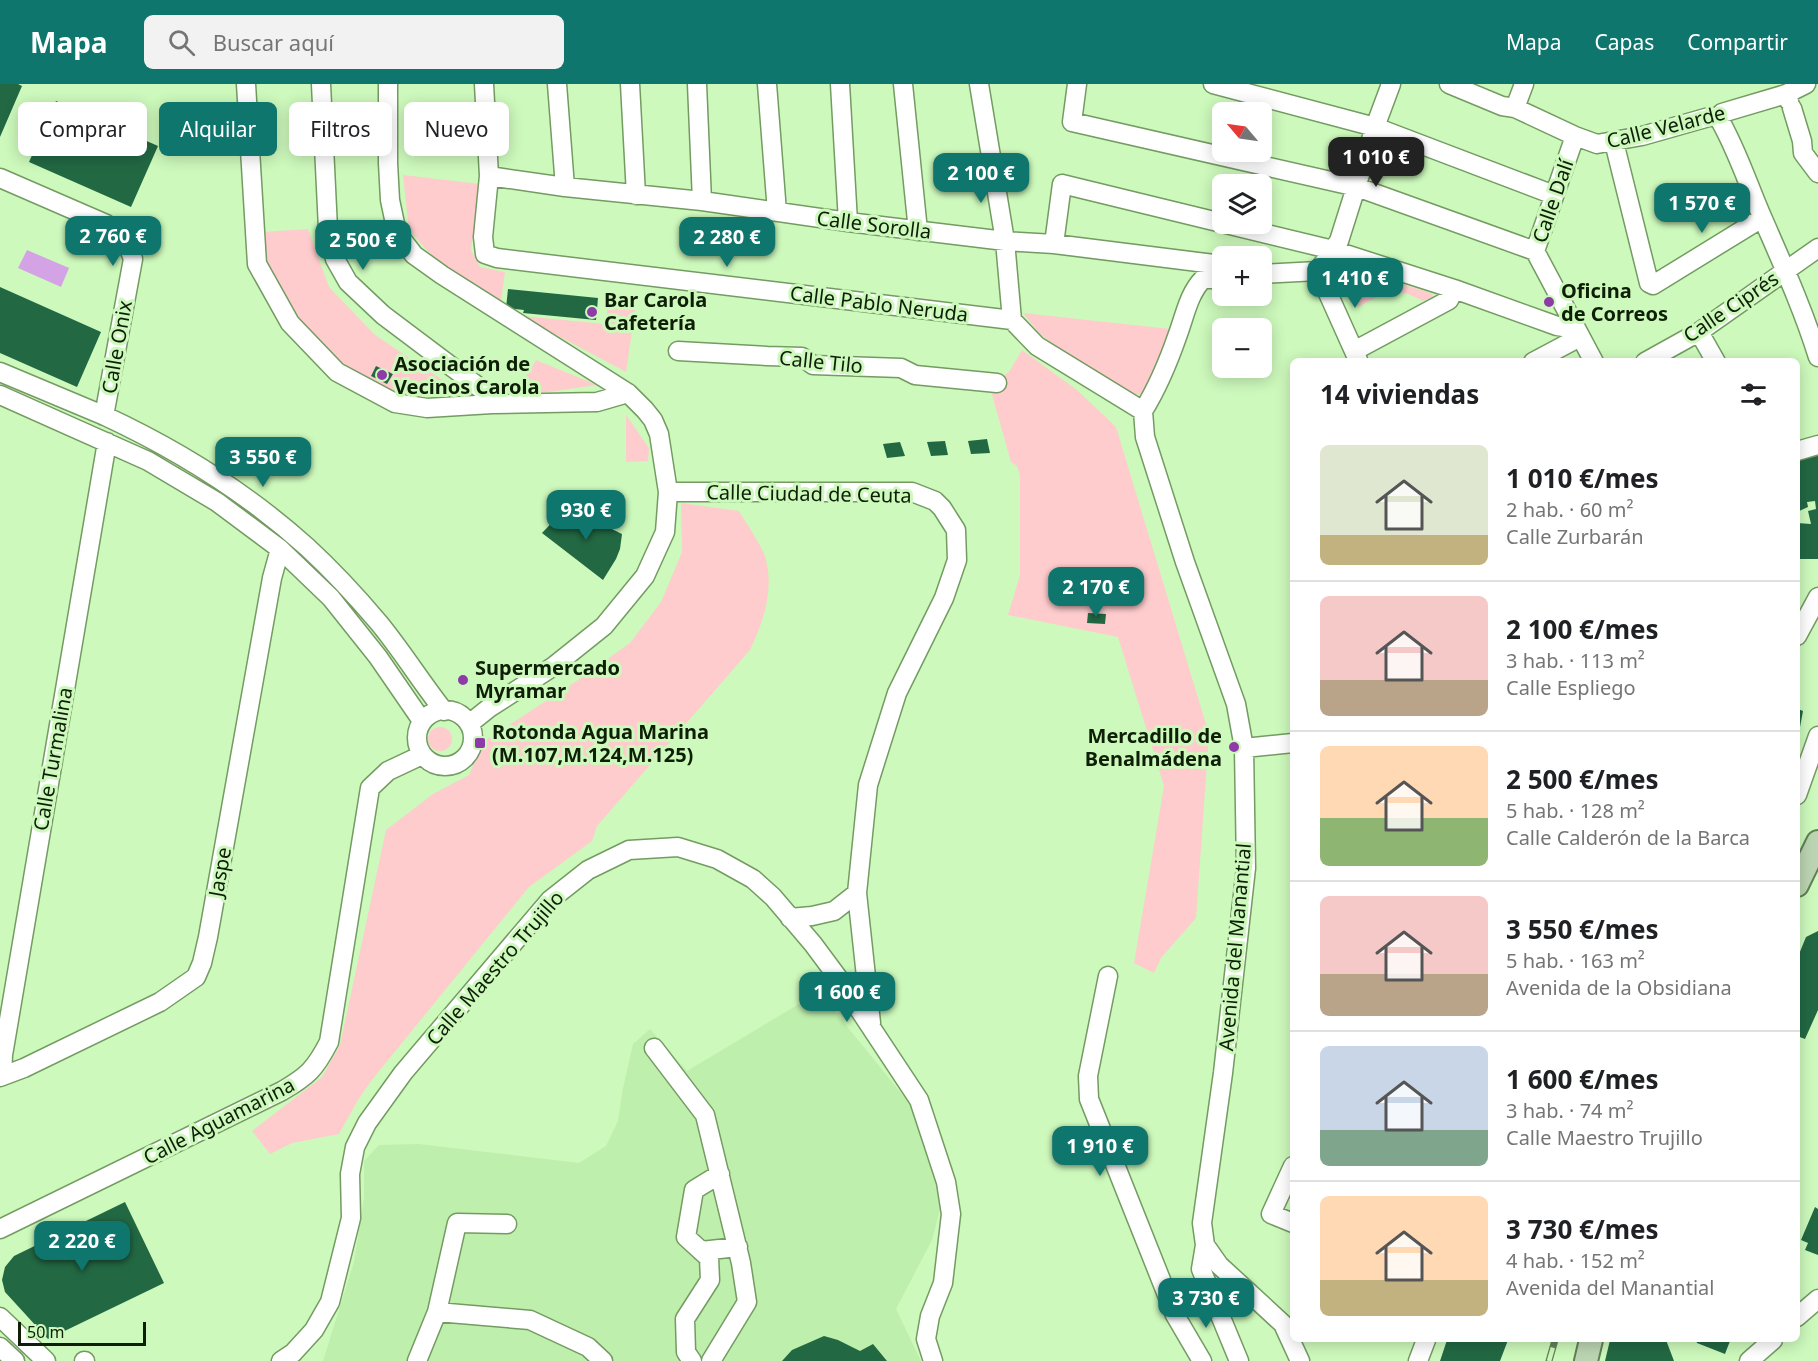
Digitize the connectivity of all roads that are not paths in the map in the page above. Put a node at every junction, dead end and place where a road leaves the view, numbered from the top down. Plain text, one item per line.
1 (246, 84) edge
2 (321, 84) edge
3 (388, 84) edge
4 (484, 84) edge
5 (557, 84) edge
6 (630, 84) edge
7 (697, 84) edge
8 (767, 84) edge
9 (840, 84) edge
10 (903, 84) edge
11 (979, 84) edge
12 (1077, 84) edge
13 (1213, 84) edge
14 (1390, 84) edge
15 (1449, 84) edge
16 (1524, 84) edge
17 (1806, 84) edge
18 (1789, 101) junction
19 (1515, 108) junction
20 (1718, 117) junction
21 (1375, 127) junction
22 (1575, 136) junction
23 (1810, 136) edge
24 (1614, 142) junction
25 (1818, 173) edge
26 (489, 177) junction
27 (0, 178) edge
28 (565, 187) junction
29 (1357, 187) junction
30 (636, 195) junction
31 (1554, 195) junction
32 (702, 201) junction
33 (777, 212) junction
34 (1762, 218) junction
35 (1212, 220) edge
36 (848, 222) junction
37 (918, 231) junction
38 (1268, 234) edge
39 (1005, 241) junction
40 (1054, 244) junction
41 (1818, 248) edge
42 (1333, 250) junction
43 (1535, 251) junction
44 (1212, 264) edge
45 (1786, 270) junction
46 (1318, 271) junction
47 (1272, 273) edge
48 (1212, 279) edge
49 (1455, 289) junction
50 (1012, 320) junction
51 (1814, 330) edge
52 (1699, 332) junction
53 (1578, 333) junction
54 (678, 351) dead end
55 (1356, 356) edge
56 (1818, 357) edge
57 (1539, 358) edge
58 (1592, 358) edge
59 (1651, 358) edge
60 (1714, 358) edge
61 (0, 372) edge
62 (997, 383) dead end
63 (628, 393) junction
64 (0, 395) edge
65 (492, 404) junction
66 (1143, 411) junction
67 (104, 416) junction
68 (107, 442) junction
69 (1818, 445) edge
70 (1800, 450) edge
71 (668, 492) junction
72 (280, 549) junction
73 (1818, 597) edge
74 (1800, 630) edge
75 (444, 711) junction
76 (422, 721) junction
77 (469, 724) junction
78 (1818, 736) edge
79 (1290, 743) edge
80 (1244, 748) junction
81 (422, 755) junction
82 (1800, 787) edge
83 (1818, 842) edge
84 (1800, 879) edge
85 (857, 893) junction
86 (790, 918) junction
87 (1108, 976) dead end
88 (872, 1028) junction
89 (654, 1048) dead end
90 (1, 1076) edge
91 (1290, 1173) edge
92 (720, 1174) junction
93 (1290, 1222) edge
94 (507, 1224) dead end
95 (0, 1229) edge
96 (1205, 1245) junction
97 (738, 1247) junction
98 (701, 1251) junction
99 (1818, 1299) edge
100 (438, 1312) junction
101 (1800, 1314) edge
102 (0, 1317) edge
103 (1290, 1339) edge
104 (1291, 1342) edge
105 (1425, 1342) edge
106 (1591, 1342) edge
107 (1771, 1342) edge
108 (0, 1347) edge
109 (424, 1358) edge
110 (15, 1361) edge
111 (46, 1361) edge
112 (281, 1361) edge
113 (603, 1361) edge
114 (692, 1361) edge
115 (711, 1361) edge
116 (933, 1361) edge
117 (1202, 1361) edge
118 (1239, 1361) edge
119 (1300, 1361) edge
120 (1418, 1361) edge
121 (1586, 1361) edge
122 (1749, 1361) edge

1 - 65 street
2 - 65 street
3 - 63 street
4 - 26 street
5 - 28 street
6 - 30 street
7 - 32 street
8 - 33 street
9 - 36 street
10 - 37 street
11 - 39 street
12 - 29 street
13 - 21 street
14 - 21 street
15 - 19 street, Calle Velarde
16 - 19 street
17 - 18 street, Calle Velarde
18 - 20 street, Calle Velarde
18 - 23 street
19 - 22 street, Calle Velarde
20 - 24 street, Calle Velarde
20 - 34 street
21 - 29 street
21 - 31 street
22 - 24 street, Calle Velarde
22 - 31 street, Calle Dalí
23 - 25 street
24 - 34 street
26 - 28 street, Calle Sorolla
26 - 50 street, Calle Pablo Neruda
27 - 67 street, Calle Onix
28 - 30 street, Calle Sorolla
29 - 42 street
29 - 43 street
30 - 32 street, Calle Sorolla
31 - 43 street, Calle Dalí
32 - 33 street, Calle Sorolla
33 - 36 street, Calle Sorolla
34 - 45 street
35 - 40 street
36 - 37 street, Calle Sorolla
37 - 39 street, Calle Sorolla
38 - 42 street
39 - 40 street, Calle Sorolla
39 - 50 street
40 - 44 street, Calle Sorolla
41 - 45 street, Calle Ciprés
42 - 46 street
42 - 49 street
43 - 53 street, Calle Dalí
45 - 51 street
45 - 52 street, Calle Ciprés
46 - 47 street
46 - 55 street
48 - 66 street
49 - 53 street
49 - 55 street
50 - 66 street
51 - 56 street
52 - 59 street, Calle Ciprés
52 - 60 street
53 - 57 street
53 - 58 street, Calle Dalí
54 - 62 street, Calle Tilo
61 - 67 street
63 - 65 street
63 - 71 street
64 - 68 street
66 - 80 street, Avenida del Manantial
67 - 75 street
68 - 72 street
68 - 90 street, Calle Turmalina
69 - 70 street
71 - 77 street
71 - 85 street, Calle Ciudad de Ceuta
72 - 76 street
72 - 90 street, Jaspe
73 - 74 street
75 - 76 street
75 - 77 street
76 - 81 street
77 - 81 street
78 - 82 street
79 - 80 street
80 - 96 street, Avenida del Manantial
81 - 95 street, Calle Aguamarina
83 - 84 main road
85 - 86 street
85 - 88 street, Calle Ciudad de Ceuta
86 - 88 street, Calle Maestro Trujillo
86 - 112 street, Calle Maestro Trujillo
87 - 117 street
88 - 116 street, Calle Maestro Trujillo
89 - 92 street
91 - 93 street
92 - 97 street
92 - 98 street
94 - 100 street
96 - 103 street
96 - 118 street, Avenida del Manantial
97 - 98 street
97 - 115 street
98 - 114 street
99 - 101 street
100 - 109 street
100 - 113 street
102 - 111 street
104 - 119 street
105 - 120 street
106 - 121 main road
107 - 122 street
108 - 110 street

